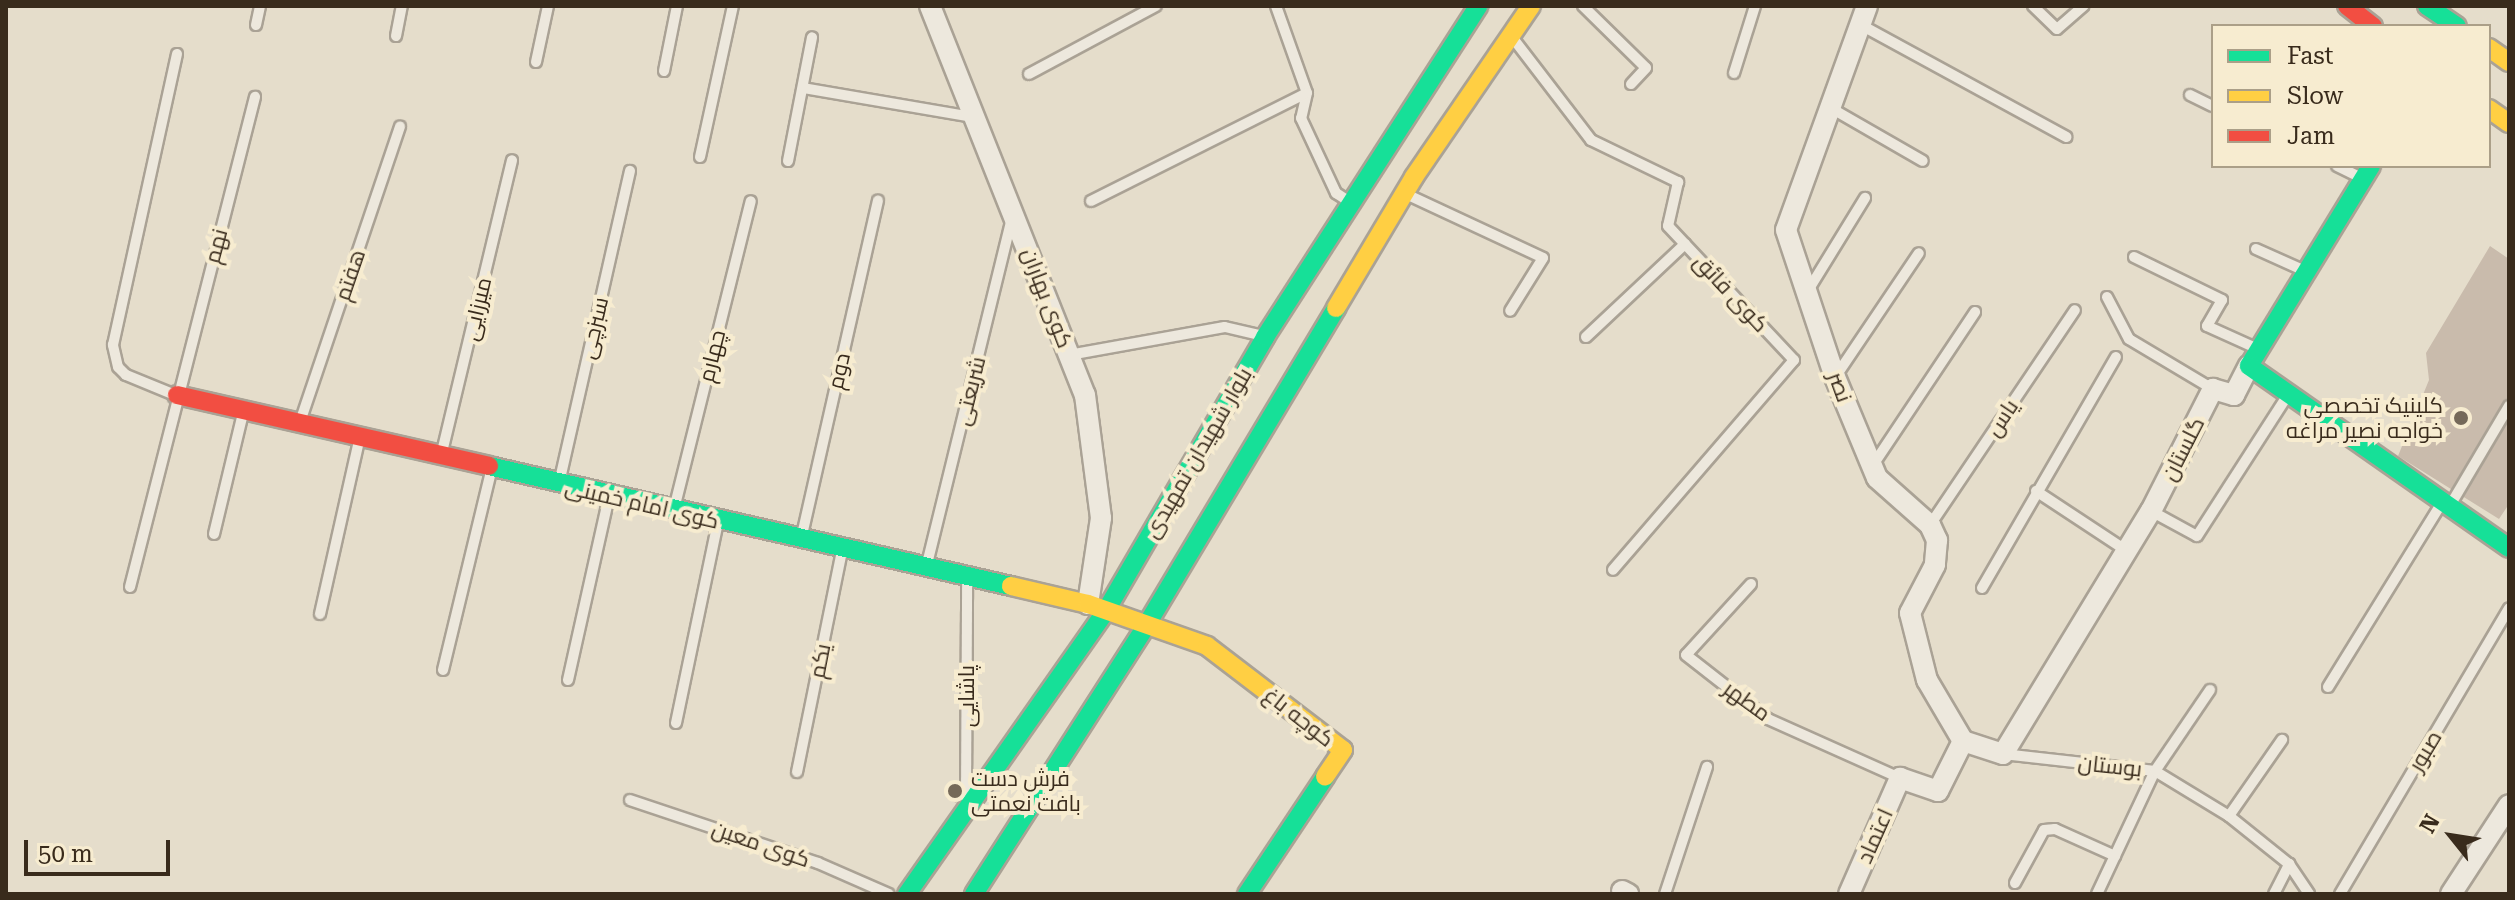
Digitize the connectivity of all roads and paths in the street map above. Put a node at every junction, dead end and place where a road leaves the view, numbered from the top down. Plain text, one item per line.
1 (260, 6) edge
2 (402, 6) edge
3 (548, 6) edge
4 (677, 6) edge
5 (733, 6) edge
6 (930, 6) edge
7 (1156, 6) edge
8 (1276, 6) edge
9 (1478, 6) edge
10 (1531, 6) edge
11 (1583, 6) edge
12 (1755, 6) edge
13 (2033, 6) edge
14 (2083, 6) edge
15 (2347, 6) edge
16 (2427, 6) edge
17 (1864, 16) edge
18 (2370, 24) edge
19 (2454, 24) edge
20 (256, 25) dead end
21 (1509, 32) junction
22 (396, 36) dead end
23 (812, 37) dead end
24 (2491, 49) edge
25 (177, 54) dead end
26 (536, 62) dead end
27 (2509, 62) edge
28 (664, 71) dead end
29 (1734, 73) dead end
30 (1029, 74) dead end
31 (1631, 84) dead end
32 (803, 88) junction
33 (1307, 93) junction
34 (2190, 95) dead end
35 (255, 97) dead end
36 (2211, 105) edge
37 (1829, 107) junction
38 (2491, 110) edge
39 (975, 117) junction
40 (2509, 123) edge
41 (400, 126) dead end
42 (2066, 137) dead end
43 (700, 157) dead end
44 (512, 160) dead end
45 (788, 161) dead end
46 (1923, 161) dead end
47 (2347, 168) edge
48 (630, 171) dead end
49 (2367, 172) edge
50 (1405, 193) junction
51 (1865, 198) dead end
52 (751, 201) dead end
53 (878, 201) dead end
54 (1091, 201) dead end
55 (1350, 202) junction
56 (1014, 212) junction
57 (1685, 244) junction
58 (2256, 249) dead end
59 (1919, 253) dead end
60 (2134, 257) dead end
61 (2308, 273) junction
62 (1809, 289) junction
63 (2107, 297) dead end
64 (2075, 310) dead end
65 (1510, 311) dead end
66 (1975, 312) dead end
67 (1265, 337) junction
68 (1586, 337) dead end
69 (1069, 355) junction
70 (2116, 357) dead end
71 (2255, 358) junction
72 (1835, 377) junction
73 (2213, 389) junction
74 (2289, 394) junction
75 (177, 395) junction
76 (2509, 406) edge
77 (244, 411) junction
78 (299, 424) junction
79 (360, 439) junction
80 (441, 458) junction
81 (1872, 467) junction
82 (492, 469) junction
83 (558, 485) junction
84 (2036, 491) junction
85 (609, 496) junction
86 (2448, 502) junction
87 (674, 511) junction
88 (2151, 511) junction
89 (718, 522) junction
90 (1930, 525) junction
91 (214, 534) dead end
92 (801, 541) junction
93 (2509, 548) edge
94 (842, 550) junction
95 (2127, 551) junction
96 (926, 570) junction
97 (1613, 570) dead end
98 (967, 579) junction
99 (1751, 584) dead end
100 (130, 587) dead end
101 (1982, 588) dead end
102 (1098, 606) junction
103 (2509, 608) edge
104 (320, 614) dead end
105 (1149, 621) junction
106 (443, 670) dead end
107 (568, 680) dead end
108 (2328, 687) dead end
109 (2210, 690) dead end
110 (676, 723) dead end
111 (2282, 740) dead end
112 (1963, 741) junction
113 (2003, 754) junction
114 (1707, 767) dead end
115 (2155, 771) junction
116 (797, 772) dead end
117 (1900, 778) junction
118 (630, 800) dead end
119 (2509, 805) edge
120 (966, 813) junction
121 (2229, 816) junction
122 (2115, 856) junction
123 (2289, 864) junction
124 (2015, 883) dead end
125 (889, 894) edge
126 (907, 894) edge
127 (974, 894) edge
128 (1247, 894) edge
129 (1665, 894) edge
130 (1849, 894) edge
131 (2097, 894) edge
132 (2274, 894) edge
133 (2309, 894) edge
134 (2340, 894) edge
135 (2451, 894) edge

1 - 20 lane
2 - 22 lane
3 - 26 lane
4 - 28 lane
5 - 43 lane
6 - 39 street, کوی بهاران
7 - 30 lane
8 - 33 lane
9 - 55 main road, بلوار شهیدان تمهیدی
10 - 21 main road, بلوار شهیدان تمهیدی
11 - 31 lane
12 - 29 lane
13 - 14 lane
15 - 18 main road
16 - 19 main road
17 - 37 street, نصر
17 - 42 lane
21 - 50 main road, بلوار شهیدان تمهیدی
21 - 57 lane, کوی فائق
23 - 32 lane
24 - 27 main road
25 - 75 lane
32 - 39 lane
32 - 45 lane
33 - 54 lane
33 - 55 lane
34 - 36 lane
35 - 75 lane, نهم
37 - 46 lane
37 - 62 street, نصر
38 - 40 main road
39 - 56 street, کوی بهاران
41 - 78 lane, هفتم
44 - 80 lane, میرزایی
47 - 49 lane
48 - 83 lane, سبزچی
49 - 61 main road
50 - 65 lane
50 - 105 main road, بلوار شهیدان تمهیدی
51 - 62 lane
52 - 87 lane, چهارم
53 - 92 lane, دوم
55 - 67 main road, بلوار شهیدان تمهیدی
56 - 69 street, کوی بهاران
56 - 96 lane, شریعتی
57 - 68 lane
57 - 97 lane, کوی فائق
58 - 61 lane
59 - 72 lane
60 - 71 lane
61 - 71 main road
62 - 72 street, نصر
63 - 73 lane
64 - 90 lane, یاس
66 - 81 lane
67 - 69 lane
67 - 102 main road, بلوار شهیدان تمهیدی
69 - 102 street, کوی بهاران
70 - 84 lane
71 - 73 street
71 - 74 main road
72 - 81 street, نصر
73 - 88 street, گلستان
74 - 86 main road
74 - 88 lane
75 - 77 main road, کوی امام خمینی
75 - 100 lane, نهم
76 - 86 lane
77 - 78 main road, کوی امام خمینی
77 - 91 lane
78 - 79 main road, کوی امام خمینی
79 - 80 main road, کوی امام خمینی
79 - 104 lane
80 - 82 main road, کوی امام خمینی
81 - 90 street, نصر
82 - 83 main road, کوی امام خمینی
82 - 106 lane
83 - 85 main road, کوی امام خمینی
84 - 95 lane
84 - 101 lane
85 - 87 main road, کوی امام خمینی
85 - 107 lane
86 - 93 main road
86 - 108 lane
87 - 89 main road, کوی امام خمینی
88 - 95 street, گلستان
89 - 92 main road, کوی امام خمینی
89 - 110 lane
90 - 112 street
92 - 94 main road, کوی امام خمینی
94 - 96 main road, کوی امام خمینی
94 - 116 lane, یکم
95 - 113 street, گلستان
96 - 98 main road, کوی امام خمینی
98 - 102 main road, کوی امام خمینی
98 - 120 lane, پاشایی
99 - 117 lane, مطهر
102 - 105 main road, کوی امام خمینی
102 - 120 main road, بلوار شهیدان تمهیدی
103 - 134 lane, صبور
105 - 127 main road, بلوار شهیدان تمهیدی
105 - 128 main road, کوچه باغ
109 - 115 lane
111 - 121 lane
112 - 113 street, بوستان
112 - 117 street
113 - 115 lane, بوستان
114 - 129 lane
115 - 121 lane, بوستان
115 - 122 lane
117 - 130 street, اعتماد
118 - 125 lane, کوی معین
119 - 135 street
120 - 126 main road, بلوار شهیدان تمهیدی
121 - 123 lane, بوستان
122 - 124 lane
122 - 131 lane
123 - 132 lane
123 - 133 lane, بوستان

